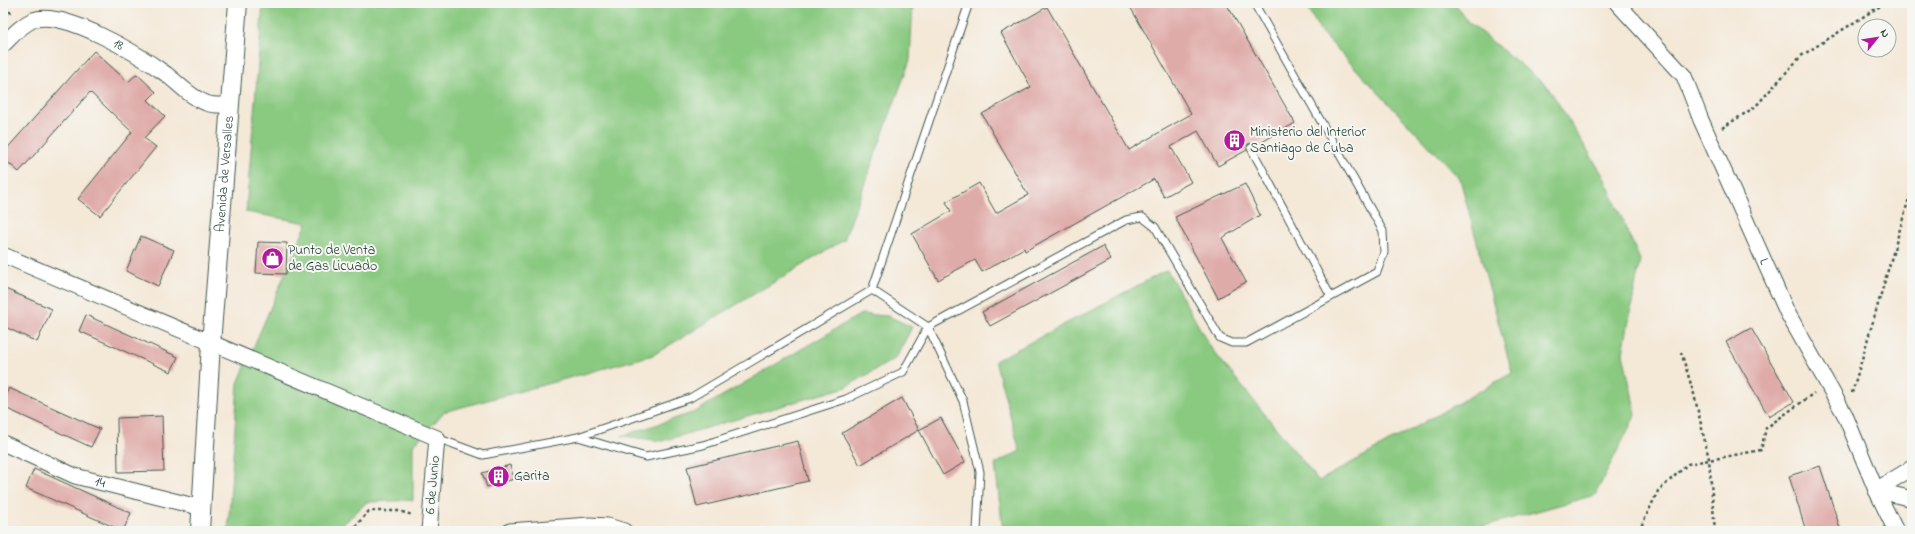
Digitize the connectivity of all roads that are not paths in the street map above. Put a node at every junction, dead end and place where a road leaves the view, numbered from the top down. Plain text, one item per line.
1 (238, 3) edge
2 (969, 3) edge
3 (1254, 3) edge
4 (1617, 3) edge
5 (3, 45) edge
6 (230, 105) junction
7 (1251, 148) dead end
8 (3, 255) edge
9 (872, 290) junction
10 (1331, 297) junction
11 (928, 327) junction
12 (211, 344) junction
13 (578, 437) junction
14 (437, 438) junction
15 (3, 443) edge
16 (1912, 468) edge
17 (1876, 490) junction
18 (1912, 499) edge
19 (202, 508) junction
20 (430, 526) edge
21 (200, 531) edge
22 (510, 531) edge
23 (624, 531) edge
24 (977, 531) edge
25 (1896, 531) edge

1 - 6 street, Avenida de Versalles
2 - 9 lane
3 - 10 lane
4 - 17 street, L
5 - 6 street, 18
6 - 12 street, Avenida de Versalles
7 - 10 lane
8 - 12 street
9 - 11 lane
9 - 13 lane
10 - 11 lane
11 - 13 lane
11 - 24 lane
12 - 14 street
12 - 19 street, Avenida de Versalles
13 - 14 lane
14 - 20 street, 6 de Junio
15 - 19 street, 14
16 - 17 street
17 - 18 street
17 - 25 street, L
19 - 21 street, Avenida de Versalles
22 - 23 street

